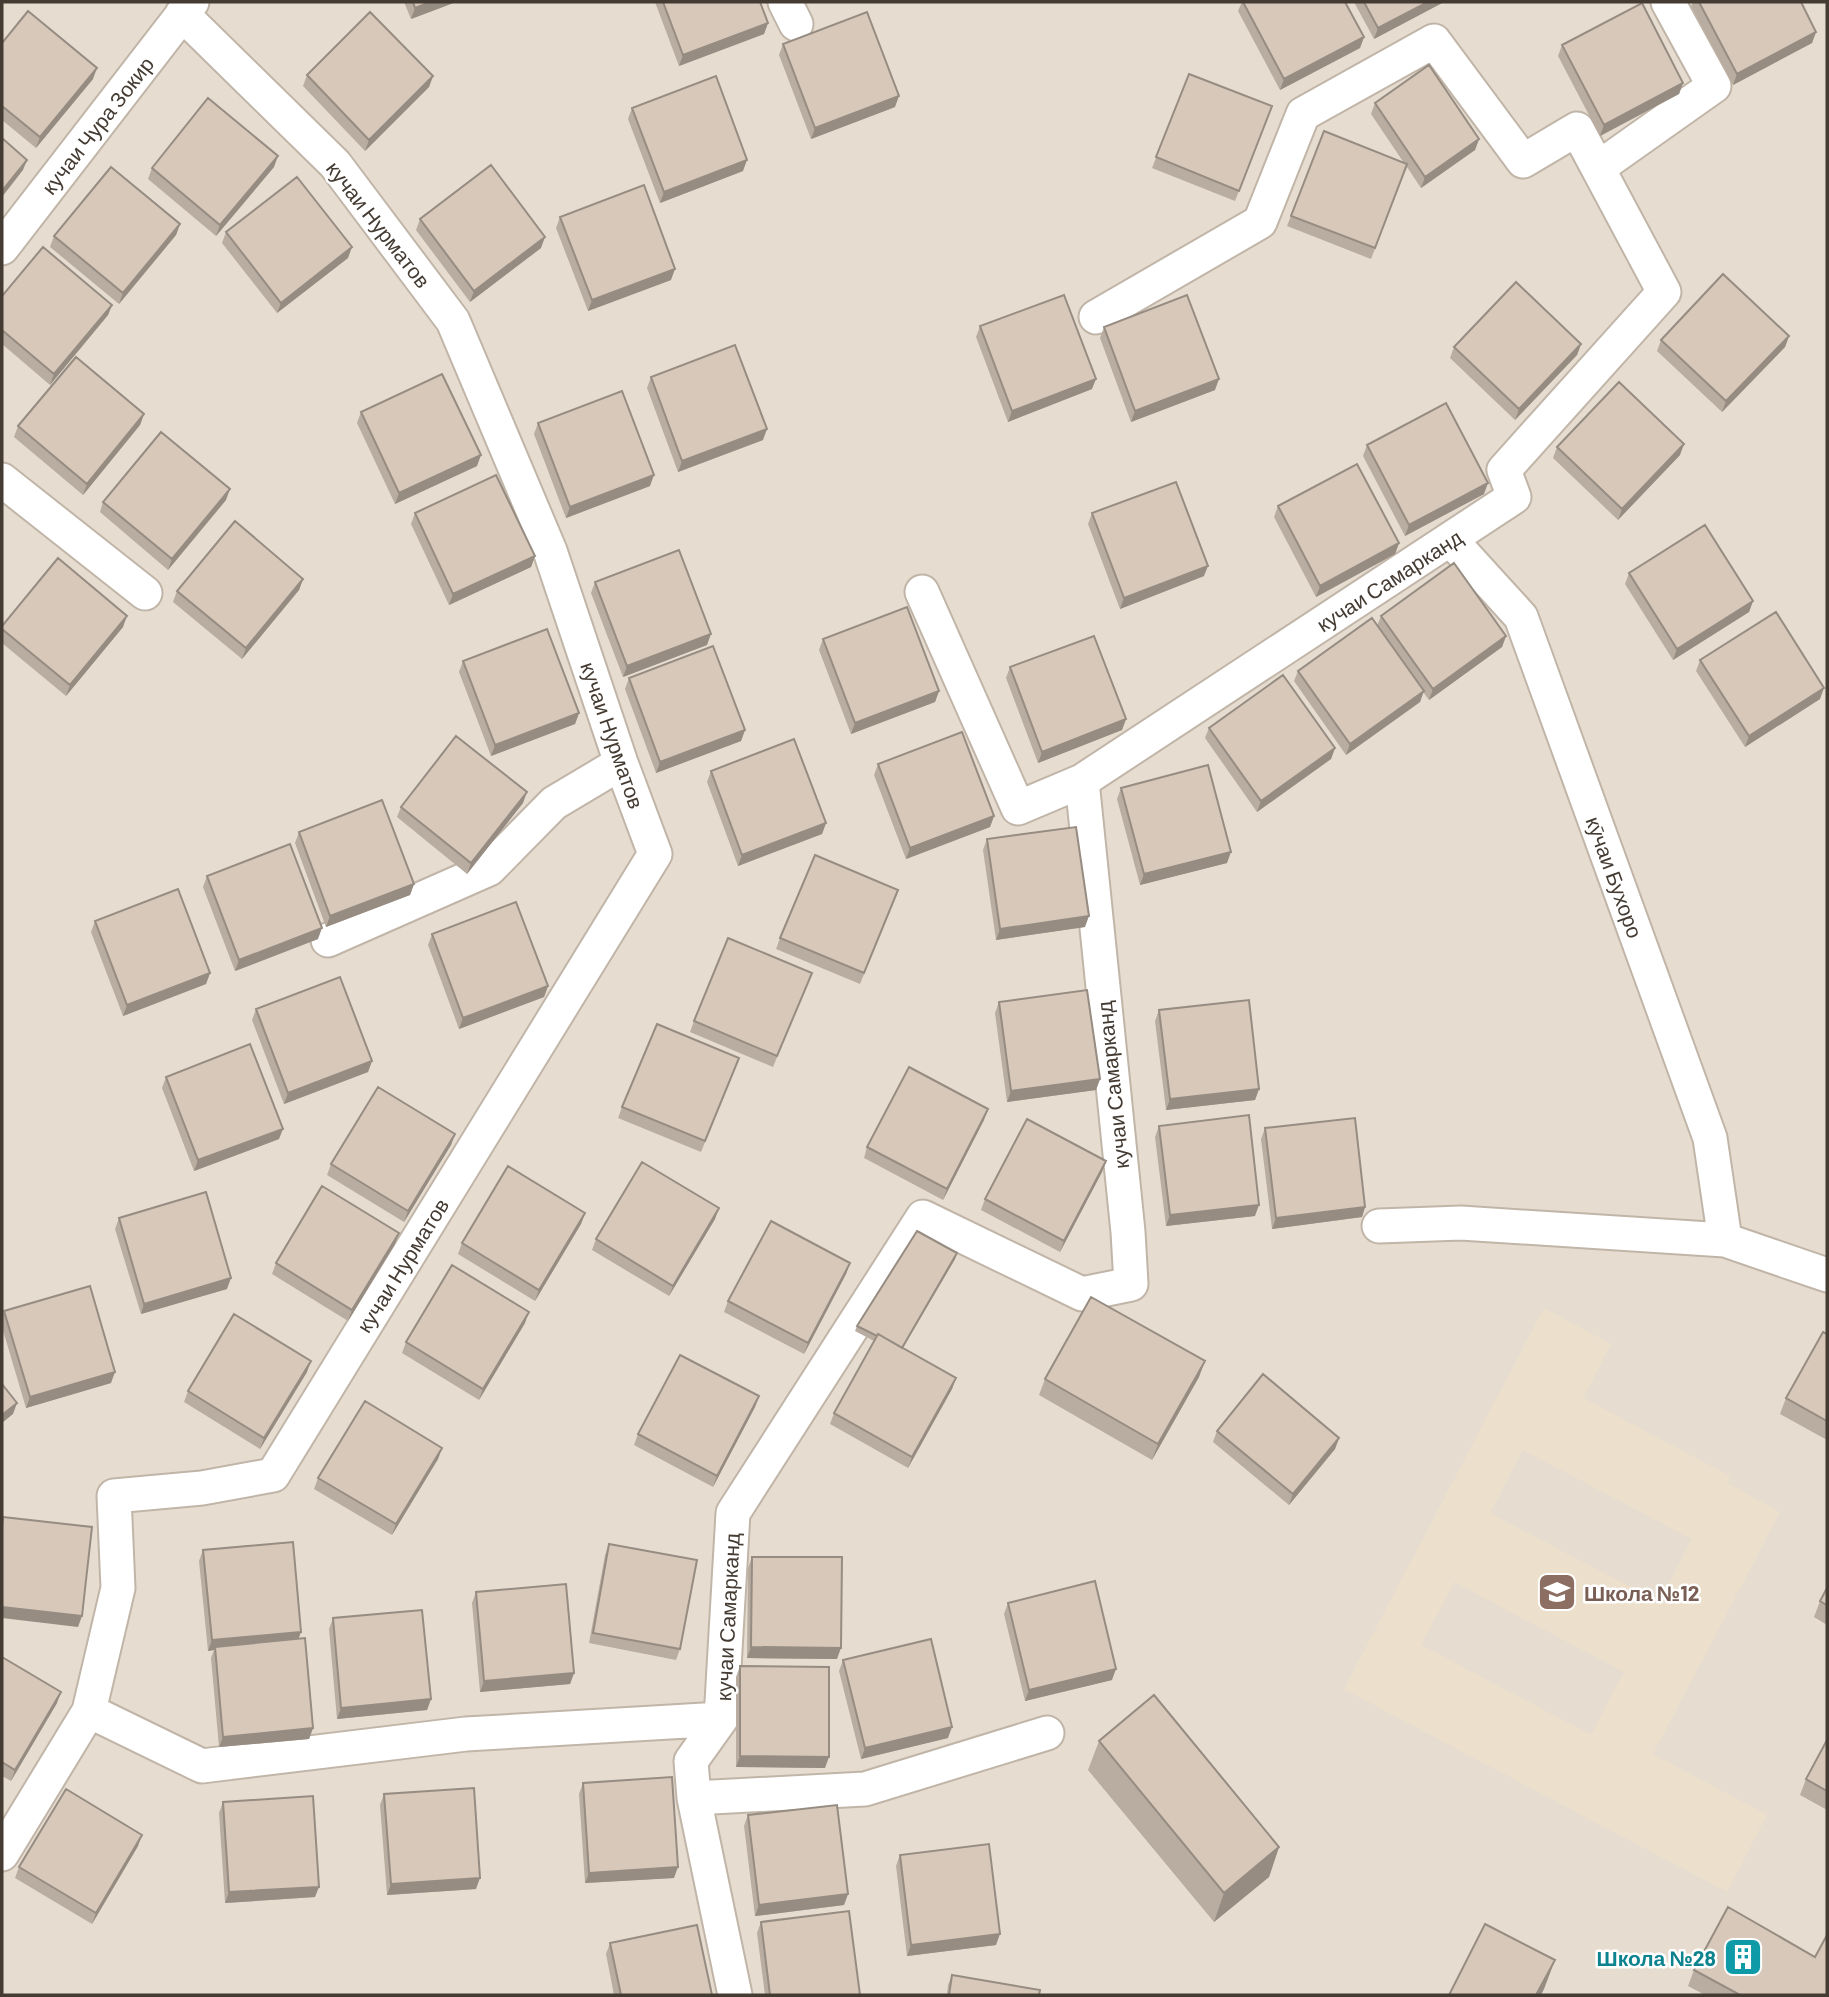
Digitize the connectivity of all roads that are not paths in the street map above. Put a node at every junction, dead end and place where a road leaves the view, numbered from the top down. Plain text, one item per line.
1 (1668, 2) edge
2 (187, 8) edge
3 (1598, 168) junction
4 (2, 248) edge
5 (1096, 317) dead end
6 (2, 480) edge
7 (1450, 540) junction
8 (922, 592) dead end
9 (145, 593) dead end
10 (621, 763) junction
11 (1082, 781) junction
12 (328, 940) dead end
13 (1379, 1226) dead end
14 (1725, 1240) junction
15 (1827, 1275) edge
16 (89, 1711) junction
17 (721, 1718) junction
18 (1047, 1733) dead end
19 (694, 1798) junction
20 (2, 1854) edge
21 (735, 1995) edge

1 - 3 street
2 - 4 street, кучаи Чура Зокир
2 - 10 street, кучаи Нурматов
3 - 5 street, кучаи Самарканд
3 - 7 street, кучаи Самарканд
6 - 9 street
7 - 11 street, кучаи Самарканд
7 - 14 street, кӯчаи Бухоро
8 - 11 street
10 - 12 street
10 - 16 street, кучаи Нурматов
11 - 17 street, кучаи Самарканд
13 - 14 street
14 - 15 street
16 - 17 street
16 - 20 street
17 - 19 street, кучаи Самарканд
18 - 19 street
19 - 21 street, кучаи Самарканд

